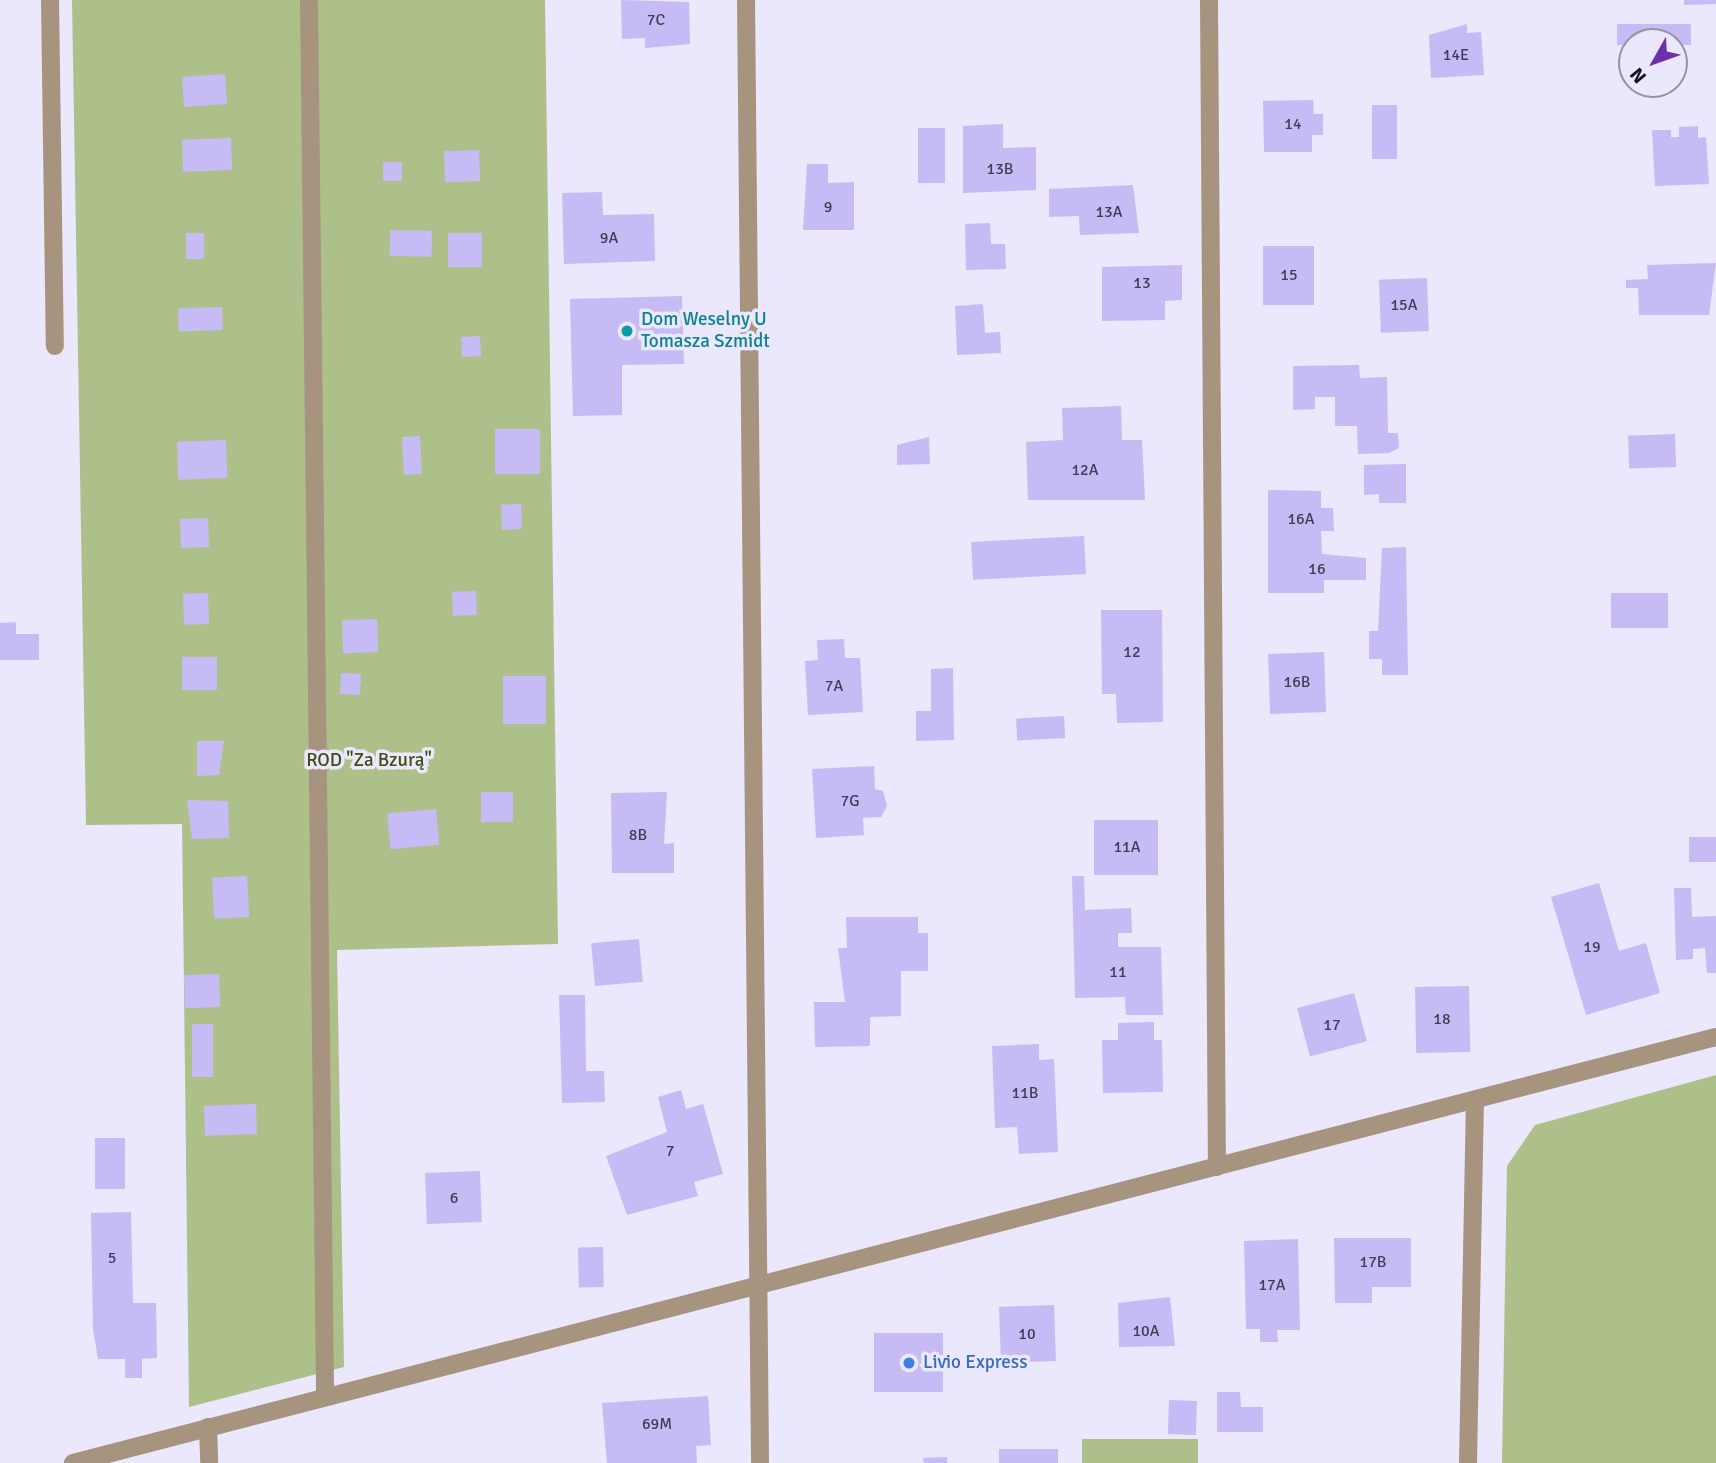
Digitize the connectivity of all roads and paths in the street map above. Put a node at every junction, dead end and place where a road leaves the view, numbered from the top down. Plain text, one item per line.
1 (50, 0) edge
2 (309, 0) edge
3 (746, 0) edge
4 (1209, 0) edge
5 (55, 346) dead end
6 (1716, 1037) edge
7 (1475, 1100) junction
8 (1217, 1167) junction
9 (758, 1286) junction
10 (325, 1395) junction
11 (208, 1427) junction
12 (73, 1463) edge
13 (209, 1463) edge
14 (760, 1463) edge
15 (1468, 1463) edge

1 - 5 street
2 - 10 street
3 - 9 street
4 - 8 street
6 - 7 street
7 - 8 street
7 - 15 street
8 - 9 street
9 - 10 street
9 - 14 street
10 - 11 street
11 - 12 street
11 - 13 street

